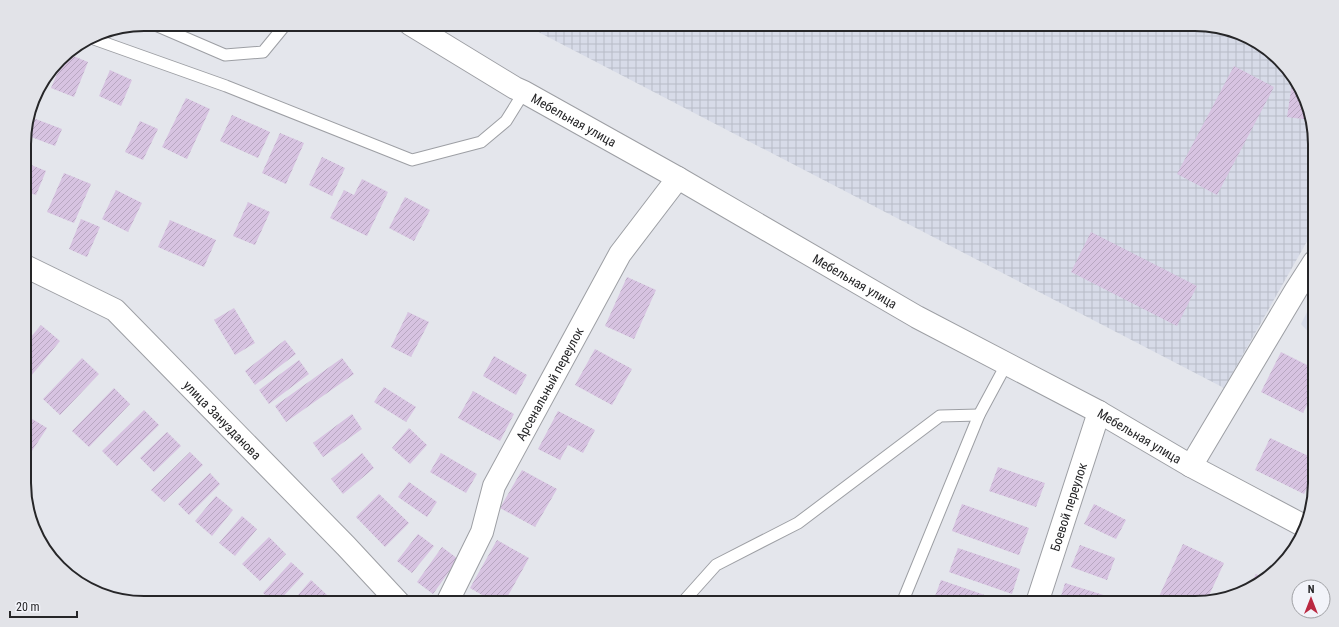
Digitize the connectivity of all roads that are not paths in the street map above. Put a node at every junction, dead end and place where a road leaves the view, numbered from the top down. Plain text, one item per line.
1 (169, 31) edge
2 (280, 31) edge
3 (421, 31) edge
4 (99, 41) edge
5 (524, 92) junction
6 (678, 178) junction
7 (31, 269) edge
8 (1308, 271) edge
9 (1007, 363) junction
10 (1099, 412) junction
11 (979, 415) junction
12 (1191, 466) junction
13 (1300, 524) edge
14 (392, 596) edge
15 (450, 596) edge
16 (688, 596) edge
17 (905, 596) edge
18 (1039, 596) edge

1 - 2 lane
3 - 5 street, Мебельная улица
4 - 5 lane
5 - 6 street, Мебельная улица
6 - 9 street, Мебельная улица
6 - 15 street, Арсенальный переулок
7 - 14 street, улица Занузданова
8 - 12 street
9 - 10 street, Мебельная улица
9 - 11 lane
10 - 12 street, Мебельная улица
10 - 18 street, Боевой переулок
11 - 16 lane
11 - 17 lane
12 - 13 street, Мебельная улица

